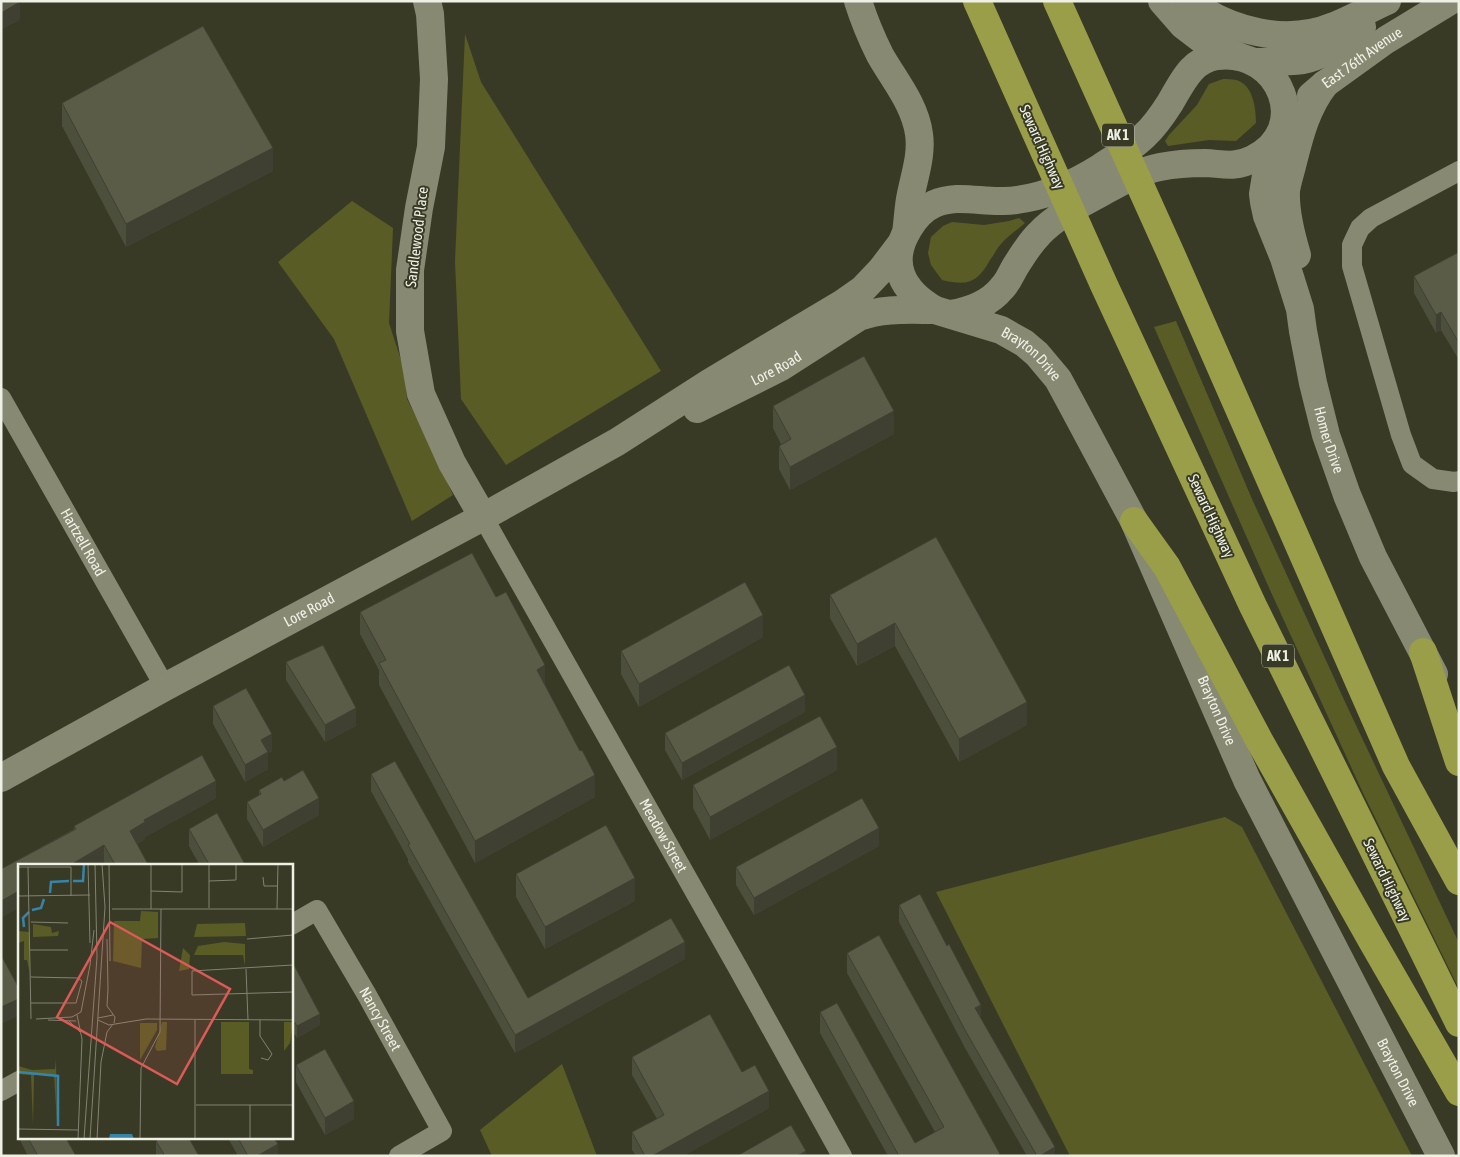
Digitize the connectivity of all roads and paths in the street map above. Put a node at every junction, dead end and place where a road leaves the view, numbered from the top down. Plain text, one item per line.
1 (427, 1) edge
2 (858, 1) edge
3 (977, 1) edge
4 (1162, 1) edge
5 (1188, 1) edge
6 (1387, 1) edge
7 (1400, 1) edge
8 (1450, 1) edge
9 (1061, 9) edge
10 (1246, 59) junction
11 (1324, 84) junction
12 (1279, 133) junction
13 (1459, 171) edge
14 (903, 239) junction
15 (1300, 309) junction
16 (942, 312) junction
17 (1, 398) edge
18 (617, 442) junction
19 (1459, 481) edge
20 (483, 517) junction
21 (1134, 522) junction
22 (1423, 652) junction
23 (165, 687) junction
24 (1459, 721) edge
25 (1459, 762) edge
26 (1, 778) edge
27 (1459, 881) edge
28 (292, 924) edge
29 (1459, 1023) edge
30 (18, 1082) edge
31 (1, 1091) edge
32 (1459, 1092) edge
33 (399, 1156) edge
34 (842, 1156) edge
35 (1441, 1156) edge

1 - 20 street, Sandlewood Place
2 - 14 street
3 - 29 highway, Seward Highway / AK 1
4 - 10 street
5 - 6 street
7 - 10 street, East 76th Avenue
8 - 11 street, East 76th Avenue
9 - 27 highway, AK 1
10 - 12 street
10 - 14 street, East 76th Avenue
11 - 12 street, East 76th Avenue
11 - 15 street
12 - 15 street, Homer Drive
12 - 16 street, East 76th Avenue
13 - 19 street
14 - 16 street
14 - 18 street, Lore Road
15 - 22 street, Homer Drive
16 - 18 street, Lore Road
16 - 21 street, Brayton Drive
17 - 23 street, Hartzell Road
18 - 20 street, Lore Road
20 - 23 street, Lore Road
20 - 34 street, Meadow Street
21 - 32 highway
21 - 35 street, Brayton Drive
22 - 24 street, Homer Drive
22 - 25 highway
23 - 26 street, Lore Road
28 - 33 street, Nancy Street
30 - 31 street

